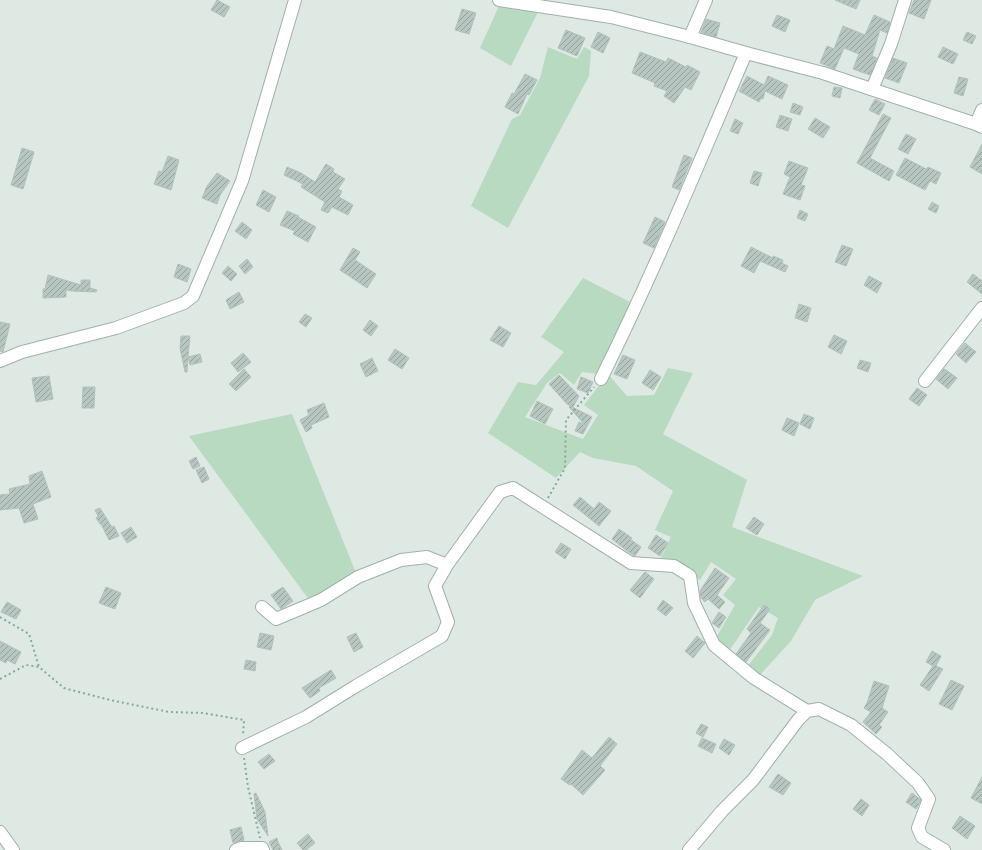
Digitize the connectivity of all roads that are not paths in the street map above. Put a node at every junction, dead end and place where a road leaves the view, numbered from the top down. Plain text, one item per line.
1 (295, 0) edge
2 (499, 0) edge
3 (706, 0) edge
4 (905, 0) edge
5 (690, 37) junction
6 (746, 53) junction
7 (872, 89) junction
8 (982, 110) edge
9 (979, 125) edge
10 (982, 308) edge
11 (0, 361) edge
12 (601, 379) road end
13 (925, 381) dead end
14 (447, 565) junction
15 (262, 607) dead end
16 (807, 711) junction
17 (242, 748) road end
18 (0, 832) edge
19 (263, 849) edge
20 (13, 850) edge
21 (236, 850) edge
22 (689, 850) edge
23 (944, 850) edge

1 - 11 street
2 - 5 street
3 - 5 street
4 - 7 street
5 - 6 street
6 - 7 street
6 - 12 street
7 - 9 street
8 - 9 street
10 - 13 street
14 - 15 street
14 - 16 street
14 - 17 street
16 - 22 street
16 - 23 street
18 - 20 street
19 - 21 street

